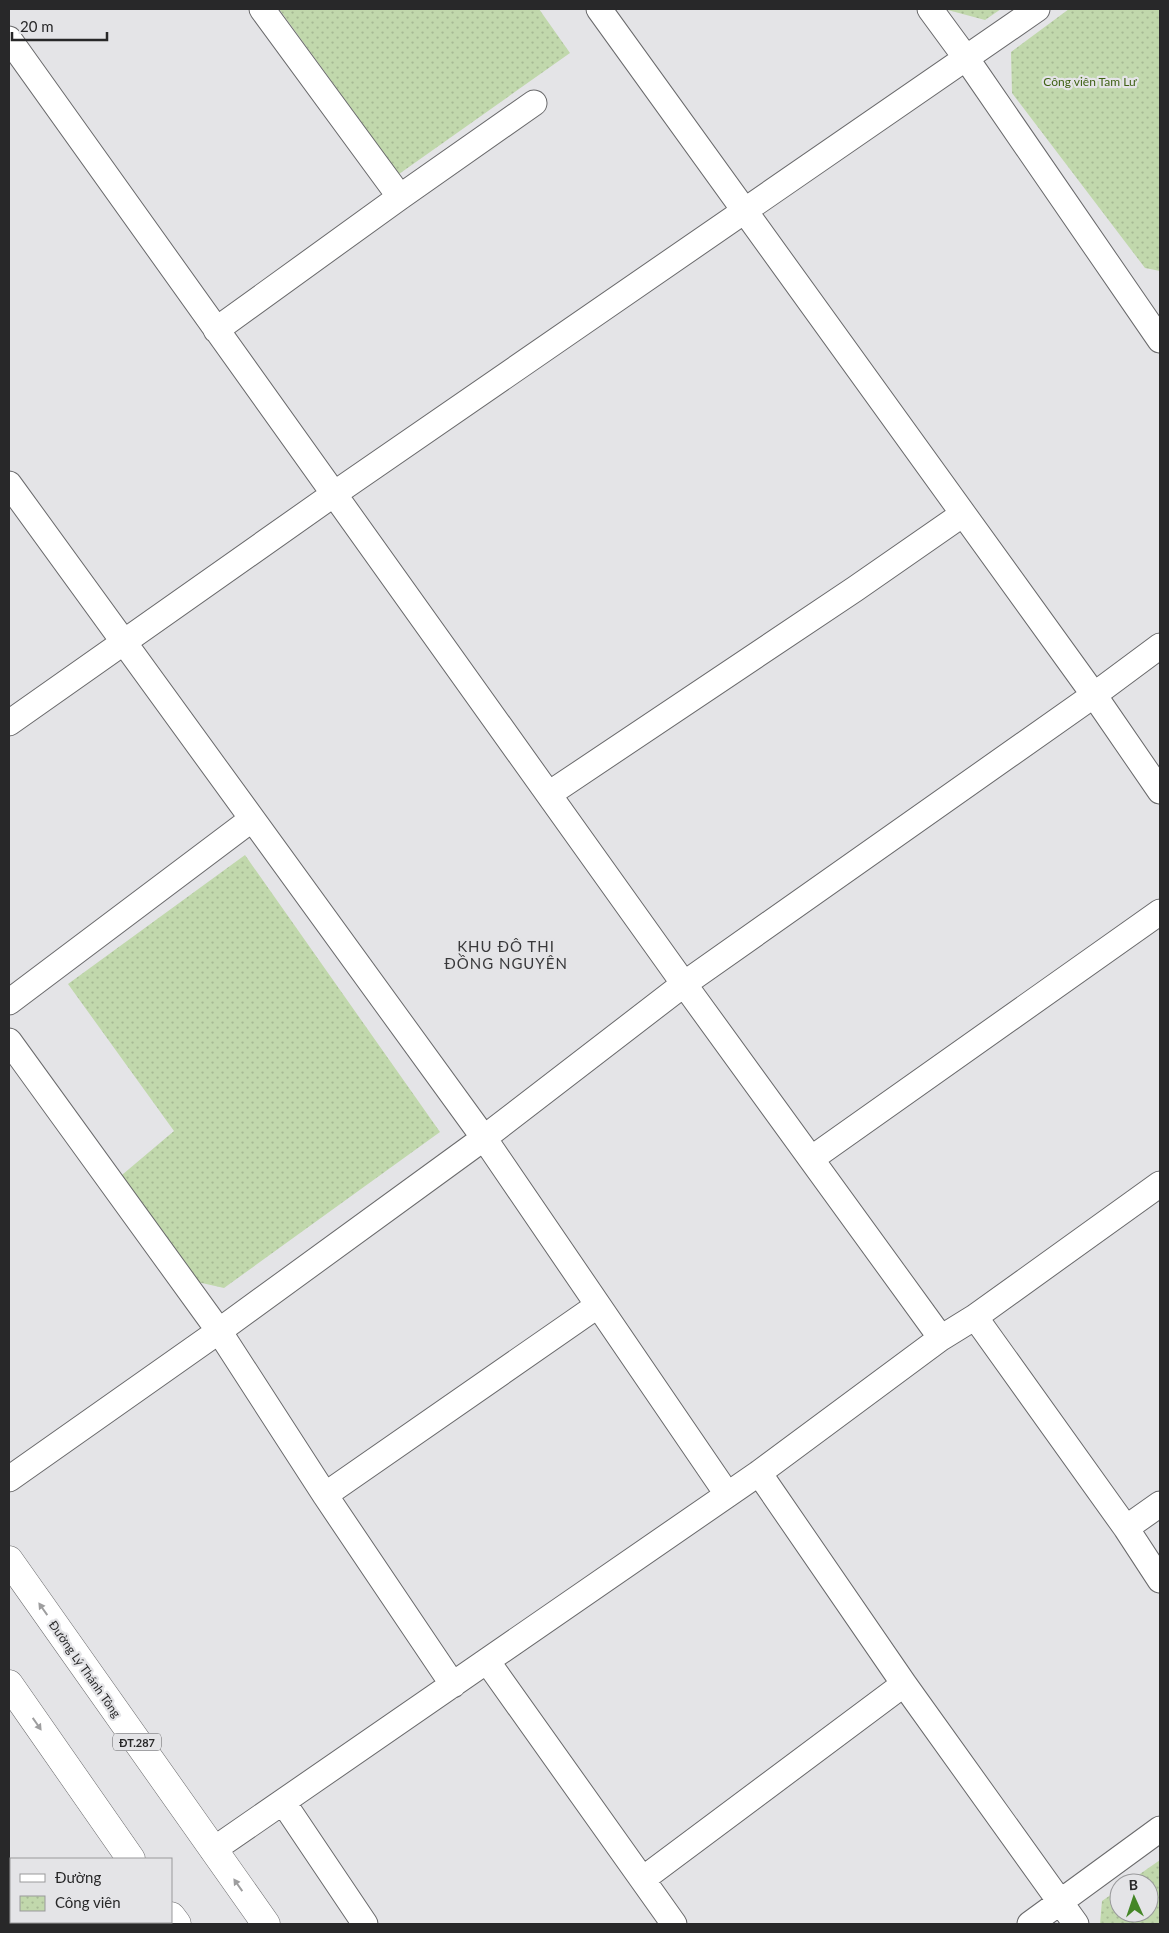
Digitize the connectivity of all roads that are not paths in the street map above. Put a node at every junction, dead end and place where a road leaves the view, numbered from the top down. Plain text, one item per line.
1 (262, 9) edge
2 (599, 9) edge
3 (930, 9) edge
4 (1037, 9) edge
5 (9, 39) edge
6 (966, 58) junction
7 (534, 103) dead end
8 (400, 197) junction
9 (745, 211) junction
10 (216, 330) junction
11 (1158, 332) edge
12 (9, 484) edge
13 (334, 494) junction
14 (963, 514) junction
15 (123, 641) junction
16 (1160, 646) edge
17 (1094, 695) junction
18 (9, 723) edge
19 (1160, 791) edge
20 (548, 794) junction
21 (252, 819) junction
22 (1160, 912) edge
23 (684, 984) junction
24 (9, 1002) edge
25 (9, 1041) edge
26 (484, 1138) junction
27 (811, 1159) junction
28 (1160, 1184) edge
29 (598, 1306) junction
30 (975, 1317) junction
31 (219, 1330) junction
32 (941, 1338) junction
33 (759, 1473) junction
34 (9, 1479) edge
35 (728, 1494) junction
36 (325, 1495) junction
37 (1160, 1504) edge
38 (1126, 1528) junction
39 (9, 1560) edge
40 (1160, 1580) edge
41 (487, 1661) junction
42 (9, 1684) edge
43 (453, 1684) junction
44 (904, 1684) junction
45 (283, 1802) junction
46 (1160, 1829) edge
47 (213, 1850) junction
48 (130, 1858) edge
49 (643, 1879) junction
50 (1060, 1902) junction
51 (266, 1924) edge
52 (366, 1924) edge
53 (674, 1924) edge
54 (1030, 1924) edge
55 (1076, 1924) edge

1 - 8 street
2 - 9 street
3 - 6 street
4 - 6 street
5 - 10 street
6 - 9 street
6 - 11 street
7 - 8 street
8 - 10 street
9 - 13 street
9 - 14 street
10 - 13 street
12 - 15 street
13 - 15 street
13 - 20 street
14 - 17 street
14 - 20 street
15 - 18 street
15 - 21 street
16 - 17 street
17 - 19 street
17 - 23 street
20 - 23 street
21 - 24 street
21 - 26 street
22 - 27 street
23 - 26 street
23 - 27 street
25 - 31 street
26 - 29 street
26 - 31 street
27 - 32 street
28 - 30 street
29 - 35 street
29 - 36 street
30 - 32 street
30 - 38 street
31 - 34 street
31 - 36 street
32 - 33 street
33 - 35 street
33 - 44 street
35 - 41 street
36 - 43 street
37 - 38 street
38 - 40 street
47 -> 39 main road, Đường Lý Thánh Tông / ĐT.287
41 - 43 street
41 - 49 street
42 -> 48 main road
43 - 45 street
44 - 49 street
44 - 50 street
45 - 47 street
45 - 52 street
46 - 50 street
51 -> 47 main road, Đường Lý Thánh Tông / ĐT.287
49 - 53 street
50 - 54 street
50 - 55 street

